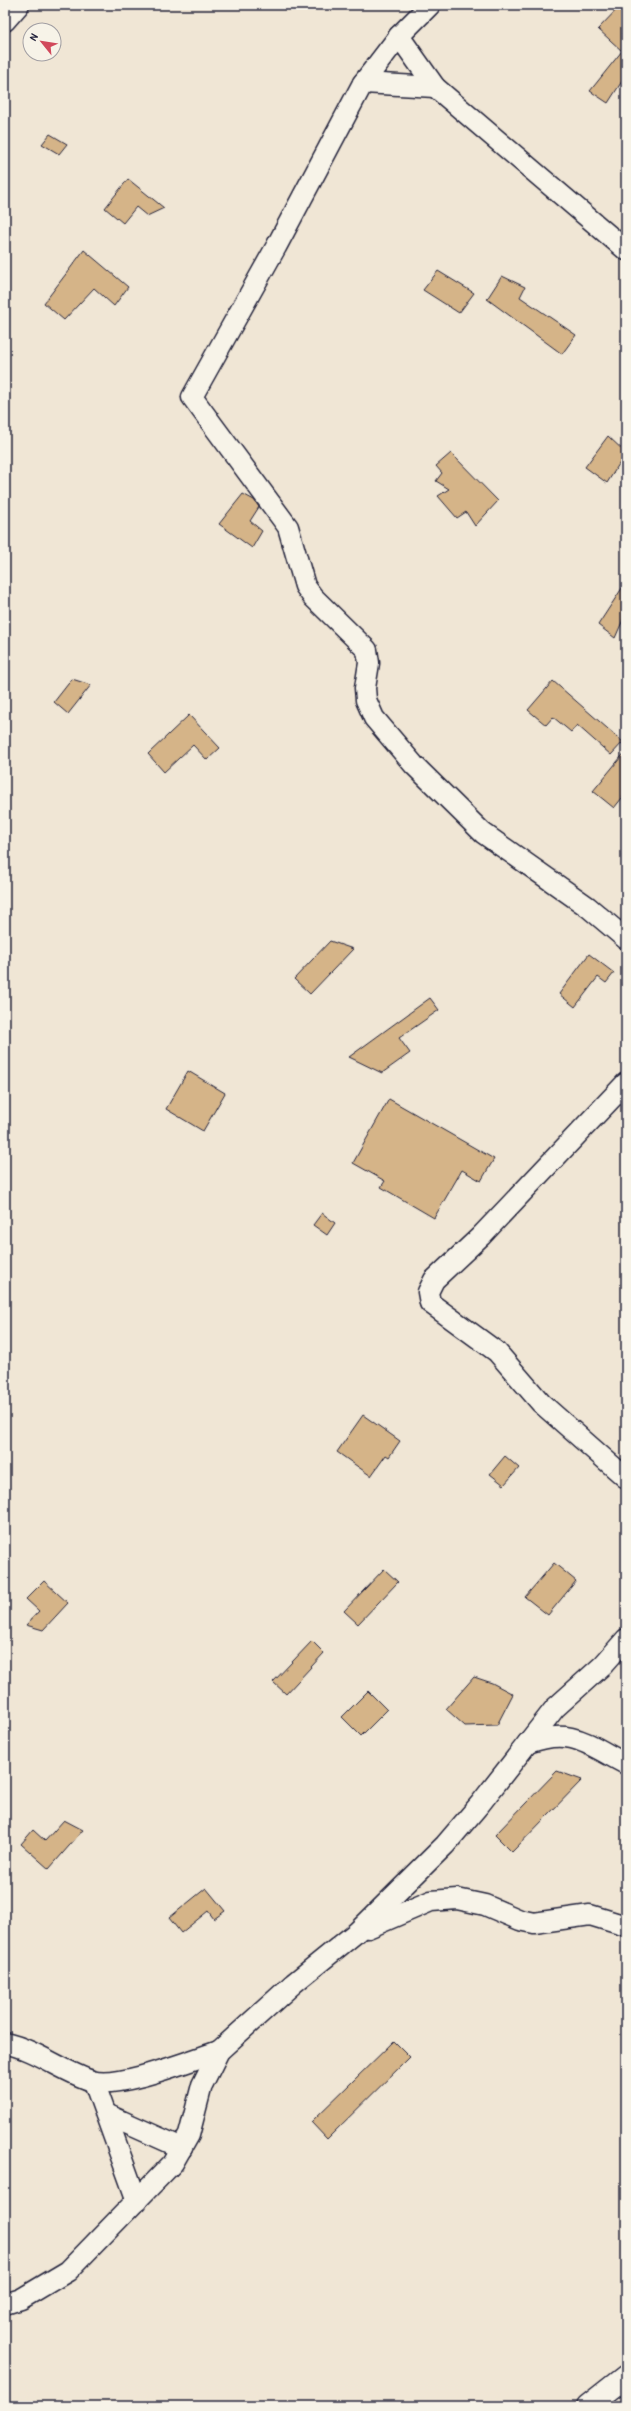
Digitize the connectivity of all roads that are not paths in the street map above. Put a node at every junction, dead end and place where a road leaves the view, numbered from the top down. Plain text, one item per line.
1 (19, 5) edge
2 (430, 5) edge
3 (5, 21) edge
4 (399, 36) junction
5 (363, 83) junction
6 (435, 87) junction
7 (626, 250) edge
8 (626, 939) edge
9 (626, 1082) edge
10 (626, 1478) edge
11 (626, 1639) edge
12 (528, 1743) junction
13 (626, 1764) edge
14 (626, 1926) edge
15 (358, 1932) junction
16 (5, 2043) edge
17 (219, 2051) junction
18 (94, 2082) junction
19 (106, 2114) junction
20 (182, 2148) junction
21 (136, 2200) junction
22 (5, 2304) edge
23 (626, 2376) edge
24 (588, 2406) edge

1 - 3 street
2 - 4 street
4 - 5 street
4 - 6 street
5 - 6 street
5 - 8 street
6 - 7 street
9 - 10 street
11 - 12 street
12 - 13 street
12 - 15 street
14 - 15 street
15 - 17 street
16 - 18 street
17 - 18 street
17 - 20 street
18 - 19 street
19 - 20 street
19 - 21 street
20 - 21 street
21 - 22 street
23 - 24 street

